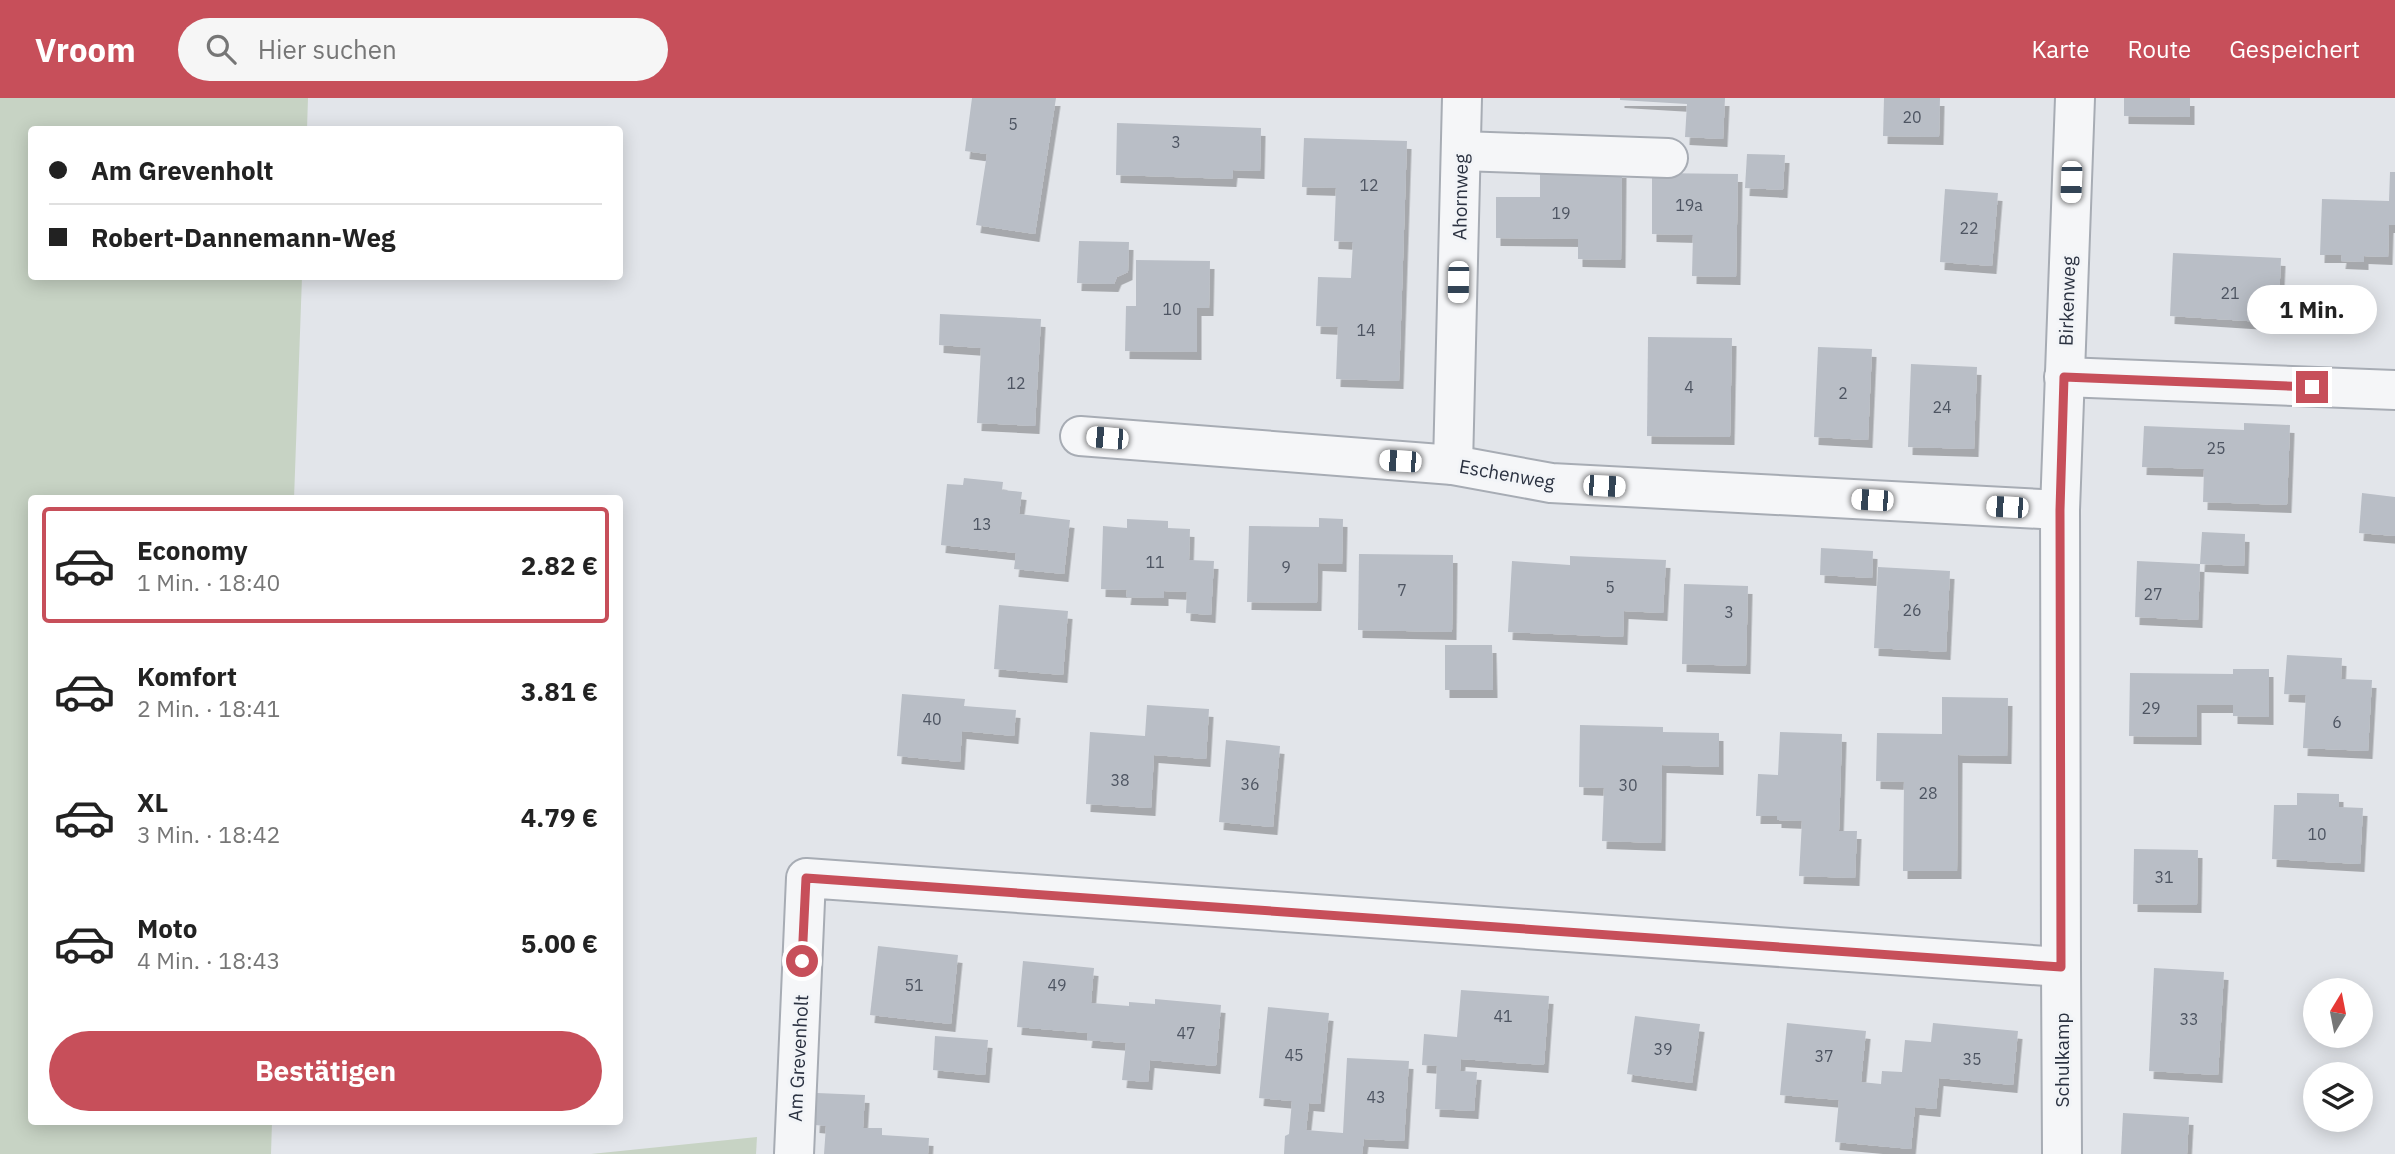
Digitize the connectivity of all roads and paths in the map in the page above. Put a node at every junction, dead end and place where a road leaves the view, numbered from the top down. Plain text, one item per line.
1 (1462, 98) edge
2 (2075, 98) edge
3 (1461, 151) junction
4 (1668, 158) dead end
5 (2064, 377) junction
6 (2395, 390) edge
7 (1080, 436) dead end
8 (1453, 465) junction
9 (2060, 510) junction
10 (2061, 967) junction
11 (794, 1154) edge
12 (2062, 1154) edge

1 - 3 street, Ahornweg
2 - 5 street, Birkenweg
3 - 4 street
3 - 8 street, Ahornweg
5 - 6 street
5 - 9 street, Birkenweg
7 - 8 street, Eschenweg
8 - 9 street, Eschenweg
9 - 10 street, Birkenweg
10 - 11 street, Am Grevenholt
10 - 12 street, Schulkamp

